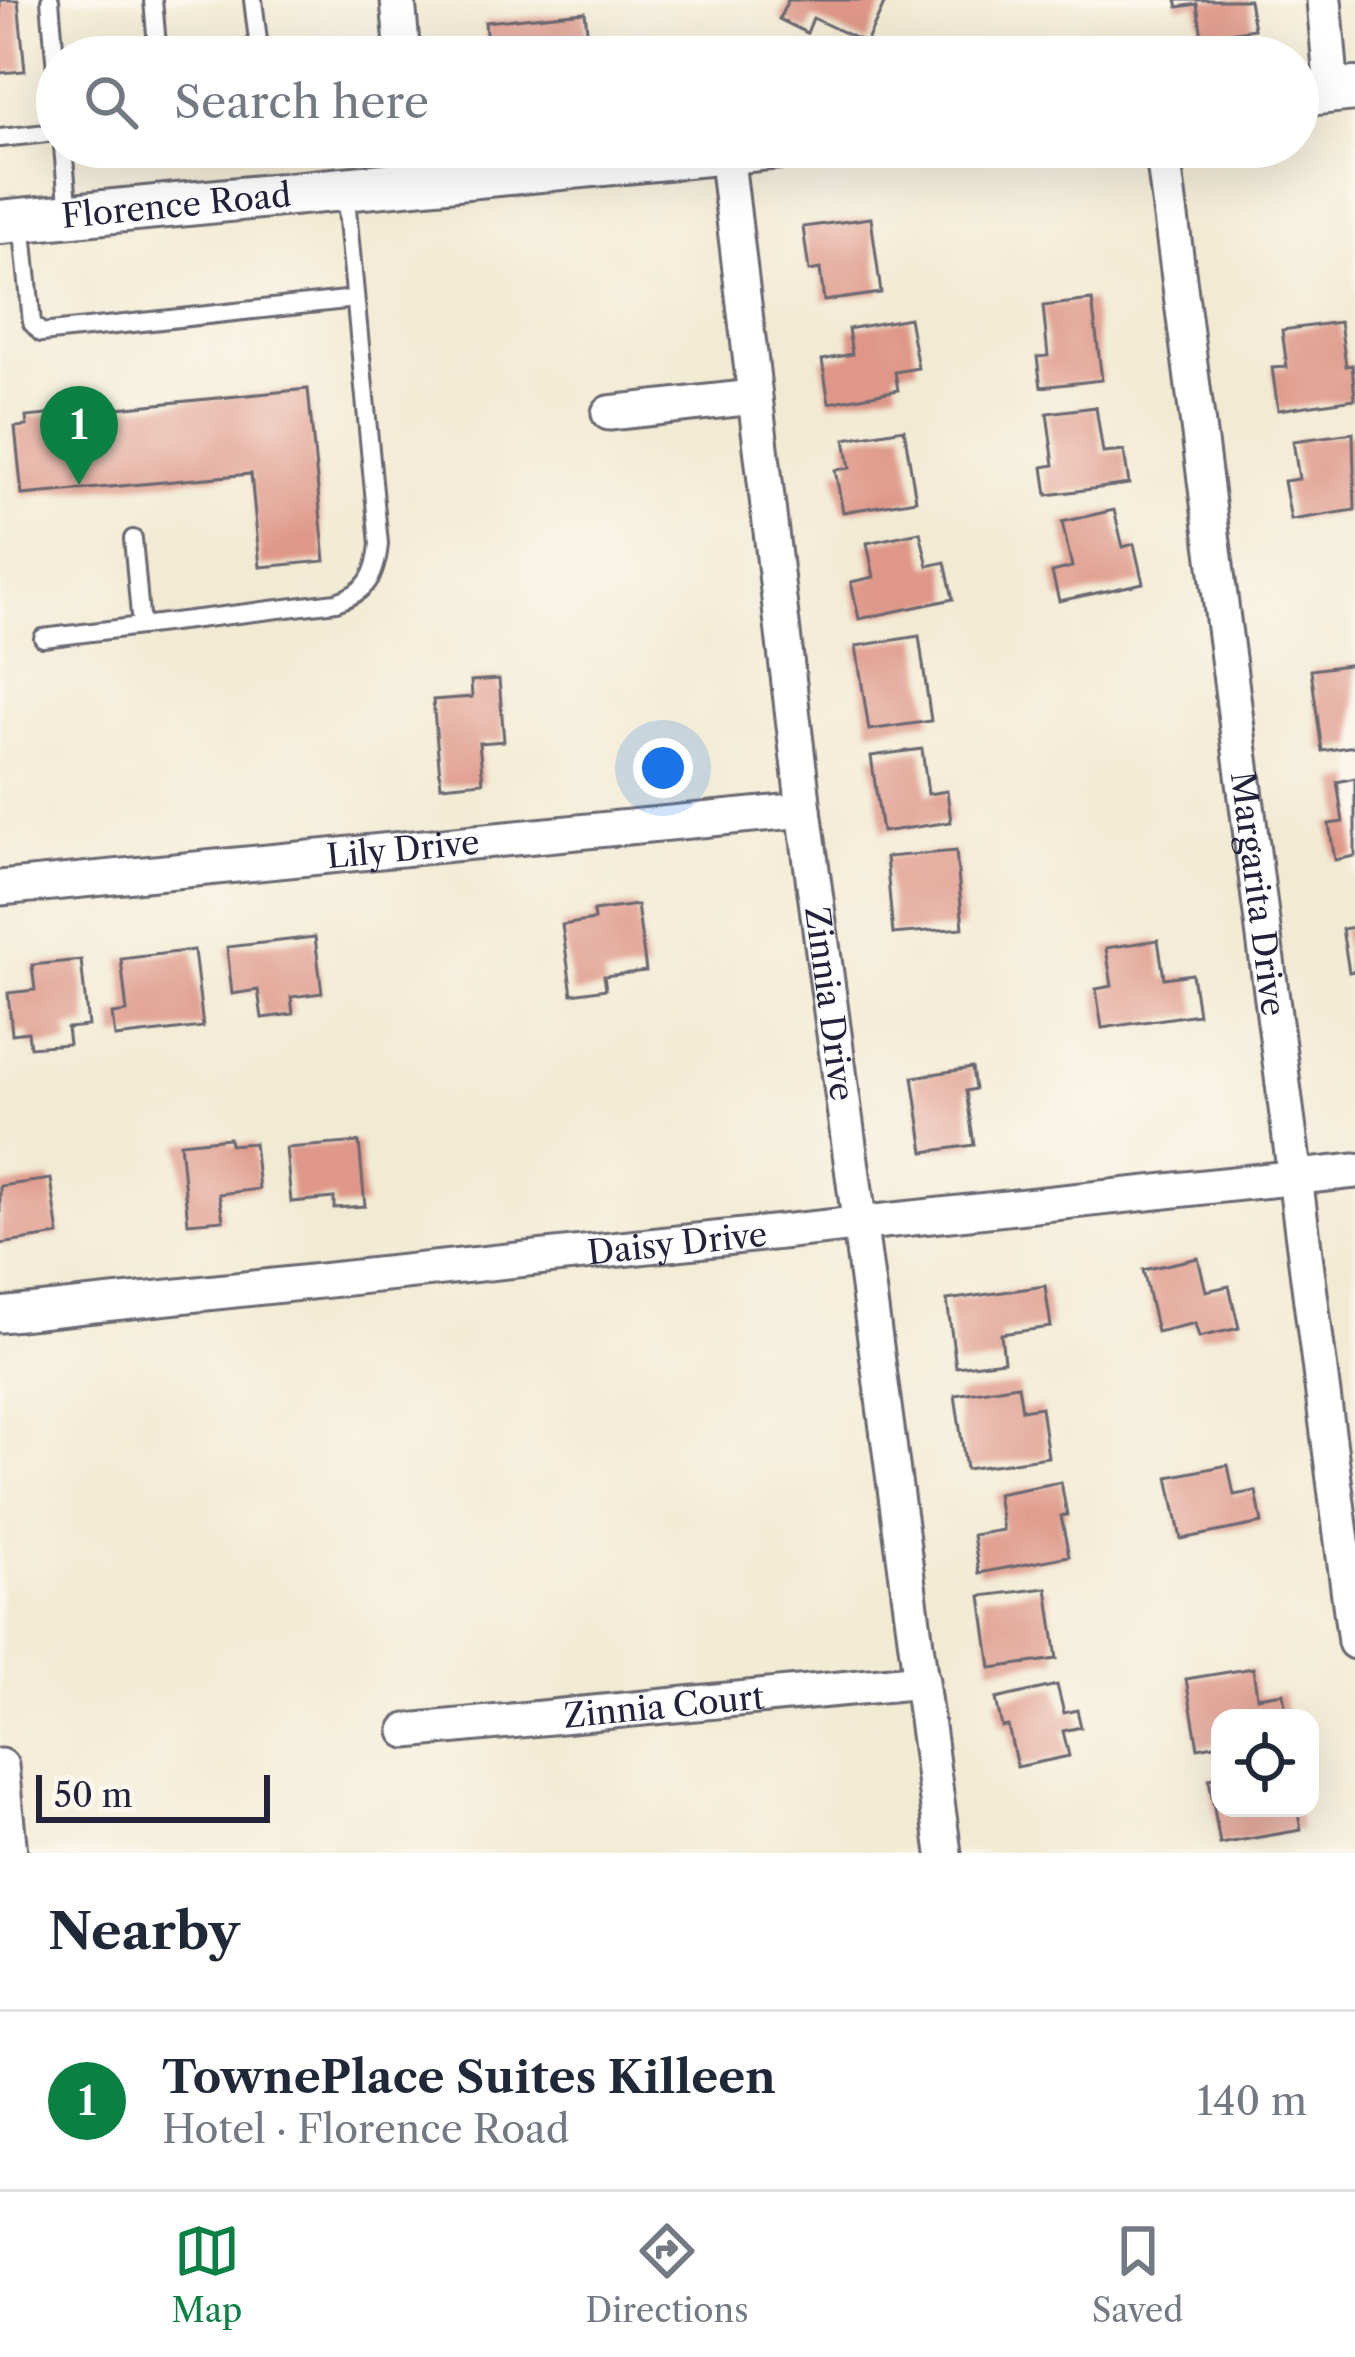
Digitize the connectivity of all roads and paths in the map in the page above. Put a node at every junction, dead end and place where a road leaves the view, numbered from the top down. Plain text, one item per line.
1 (50, 0) edge
2 (153, 0) edge
3 (253, 0) edge
4 (398, 0) edge
5 (1324, 0) edge
6 (53, 36) edge
7 (156, 36) edge
8 (257, 36) edge
9 (401, 36) edge
10 (1328, 92) edge
11 (36, 134) edge
12 (0, 138) edge
13 (65, 168) edge
14 (401, 168) edge
15 (728, 168) edge
16 (1165, 168) edge
17 (345, 189) junction
18 (69, 215) junction
19 (11, 221) edge
20 (356, 299) junction
21 (754, 397) junction
22 (609, 413) dead end
23 (133, 538) dead end
24 (141, 626) junction
25 (43, 638) dead end
26 (804, 810) junction
27 (0, 888) edge
28 (1355, 1171) edge
29 (1297, 1178) junction
30 (862, 1226) junction
31 (0, 1315) edge
32 (1355, 1642) edge
33 (922, 1681) junction
34 (407, 1731) dead end
35 (1, 1766) edge
36 (10, 1853) edge
37 (944, 1853) edge

1 - 6 lane
2 - 7 lane
3 - 8 lane
4 - 9 street
5 - 10 street
11 - 12 lane
13 - 18 lane
14 - 17 street, Florence Road
15 - 21 street, Zinnia Drive
16 - 29 street, Margarita Drive
17 - 18 street, Florence Road
17 - 20 lane
18 - 19 street, Florence Road
19 - 20 lane
20 - 24 lane
21 - 22 street
21 - 26 street, Zinnia Drive
23 - 24 lane
24 - 25 lane
26 - 27 street, Lily Drive
26 - 30 street, Zinnia Drive
28 - 29 street, Daisy Drive
29 - 30 street, Daisy Drive
29 - 32 street, Margarita Drive
30 - 31 street, Daisy Drive
30 - 33 street, Zinnia Drive
33 - 34 street, Zinnia Court
33 - 37 street, Zinnia Drive
35 - 36 street

